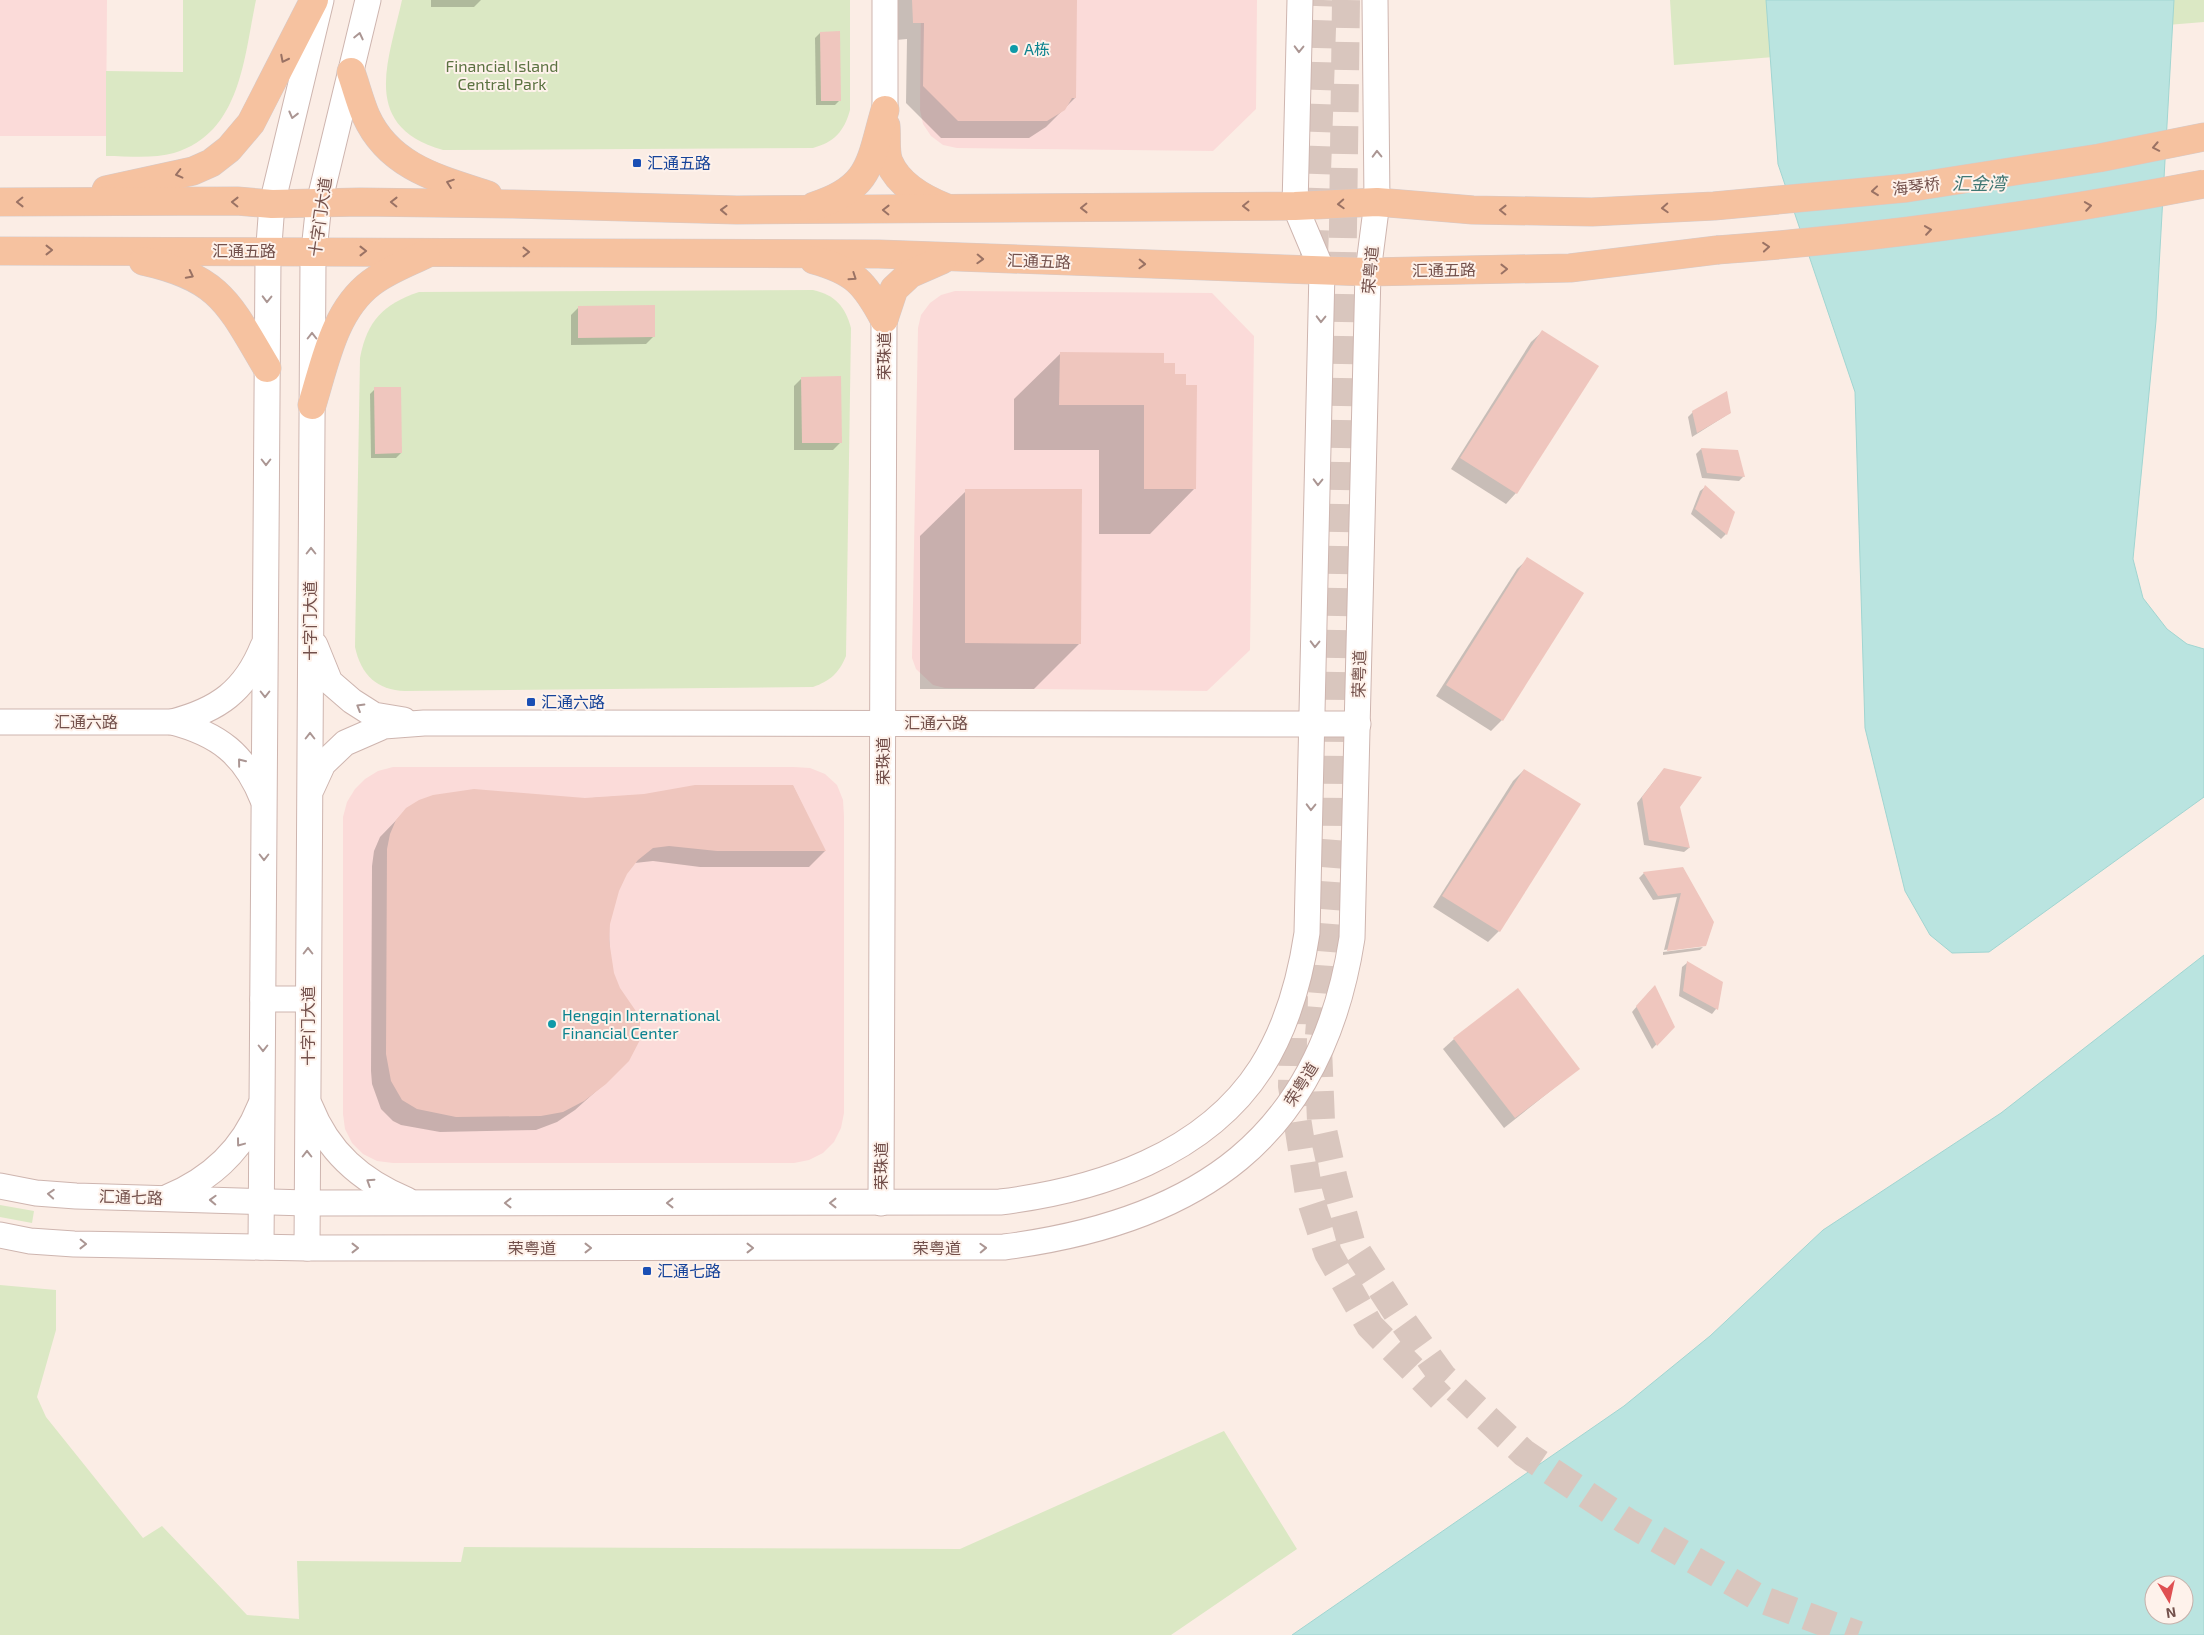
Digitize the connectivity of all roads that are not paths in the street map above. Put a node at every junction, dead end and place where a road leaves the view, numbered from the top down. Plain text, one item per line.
1 (314, 0) edge
2 (321, 0) edge
3 (368, 0) edge
4 (885, 0) edge
5 (1300, 0) edge
6 (1375, 0) edge
7 (351, 72) junction
8 (885, 110) junction
9 (2204, 137) edge
10 (2204, 184) edge
11 (0, 202) edge
12 (51, 202) junction
13 (1377, 202) junction
14 (319, 203) junction
15 (272, 204) junction
16 (513, 204) junction
17 (1295, 206) junction
18 (802, 209) junction
19 (949, 210) junction
20 (92, 250) junction
21 (0, 251) edge
22 (269, 251) junction
23 (314, 251) junction
24 (433, 251) junction
25 (791, 254) junction
26 (951, 258) junction
27 (1322, 270) junction
28 (1368, 272) junction
29 (884, 318) junction
30 (267, 368) junction
31 (312, 406) junction
32 (310, 634) junction
33 (265, 641) junction
34 (0, 722) edge
35 (172, 722) junction
36 (424, 723) junction
37 (883, 723) junction
38 (1313, 724) junction
39 (1358, 724) junction
40 (310, 793) junction
41 (264, 804) junction
42 (263, 999) junction
43 (308, 999) junction
44 (262, 1100) junction
45 (307, 1100) junction
46 (0, 1186) edge
47 (164, 1198) junction
48 (262, 1202) junction
49 (307, 1203) junction
50 (414, 1203) junction
51 (881, 1203) junction
52 (0, 1235) edge
53 (262, 1247) junction
54 (307, 1248) junction

1 -> 12 main road
2 -> 15 street
7 -> 3 street, 十字门大道
4 - 8 street
5 -> 17 street
13 -> 6 street, 荣粤道
7 - 14 street, 十字门大道
16 -> 7 main road
8 - 18 main road
8 - 19 main road
9 -> 13 main road, 海琴桥
28 -> 10 main road, 汇通五路, bridge
12 -> 11 main road
15 -> 12 main road
13 -> 17 main road
13 - 28 street, 荣粤道
14 - 15 main road
16 -> 14 main road
14 - 23 street, 十字门大道
15 - 22 street
18 -> 16 main road
17 -> 19 main road
17 - 27 street
19 -> 18 main road
21 -> 20 main road, 汇通五路
20 - 22 main road, 汇通五路
20 -> 30 main road
22 - 23 main road, 汇通五路
22 -> 30 street
23 -> 24 main road, 汇通五路
31 -> 23 street, 十字门大道
24 -> 25 main road, 汇通五路
24 - 31 main road
25 - 26 main road, 汇通五路
25 -> 29 main road
26 -> 27 main road, 汇通五路
26 - 29 main road
27 - 28 main road, 汇通五路
27 -> 38 street
28 - 39 street, 荣粤道
29 - 37 street, 荣珠道
30 -> 33 street
32 -> 31 street, 十字门大道
36 -> 32 street, 汇通六路
40 -> 32 street, 十字门大道
33 - 35 street
33 -> 41 street
34 - 35 street, 汇通六路
41 -> 35 street
36 - 37 street, 汇通六路
36 - 40 street, 汇通六路
37 - 38 street, 汇通六路
37 - 51 street, 荣珠道
38 - 39 street, 汇通六路
38 -> 51 street
54 -> 39 street, 荣粤道
43 -> 40 street, 十字门大道
41 -> 42 street
42 - 43 street
42 -> 44 street
43 - 45 street, 十字门大道
44 -> 47 street
44 - 48 street
49 -> 45 street, 十字门大道
50 -> 45 street
47 -> 46 street, 汇通七路
48 -> 47 street, 汇通七路
48 - 49 street
48 - 53 street
49 - 50 street
49 - 54 street, 十字门大道
51 -> 50 street
52 -> 53 street
53 - 54 street, 荣粤道

